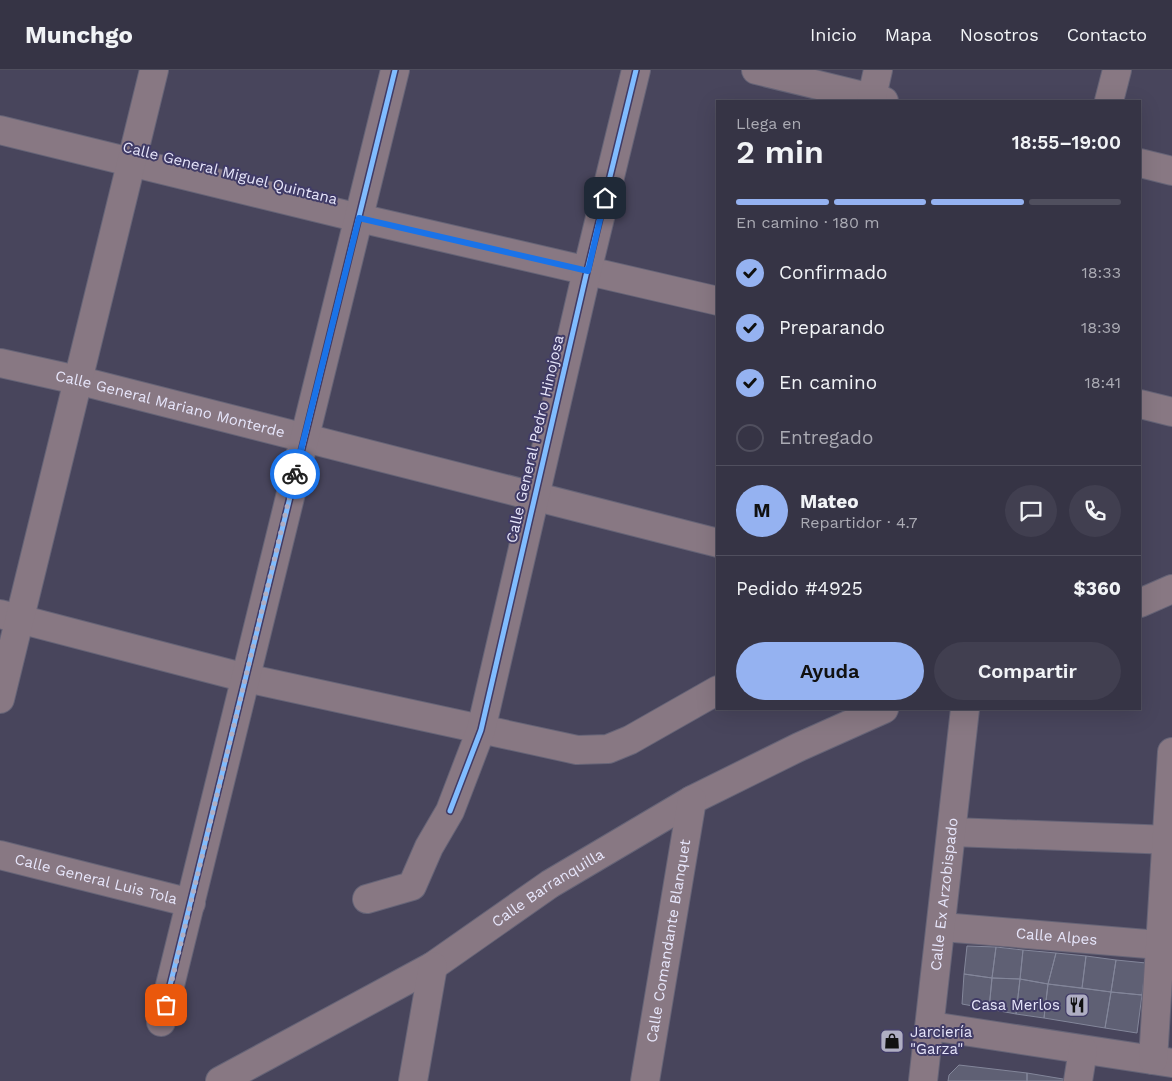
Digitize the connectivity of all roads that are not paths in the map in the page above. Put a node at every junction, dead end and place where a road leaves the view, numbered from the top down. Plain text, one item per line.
1 (154, 70) edge
2 (395, 70) edge
3 (636, 70) edge
4 (756, 70) edge
5 (878, 70) edge
6 (1117, 70) edge
7 (876, 100) edge
8 (1109, 100) edge
9 (0, 130) edge
10 (131, 162) junction
11 (1141, 163) edge
12 (1172, 171) edge
13 (359, 218) junction
14 (588, 271) junction
15 (716, 301) edge
16 (0, 363) edge
17 (77, 380) junction
18 (1141, 404) edge
19 (1172, 412) edge
20 (304, 438) junction
21 (535, 497) junction
22 (716, 542) edge
23 (1172, 589) edge
24 (1141, 603) edge
25 (10, 617) edge
26 (246, 678) junction
27 (716, 691) edge
28 (0, 699) edge
29 (882, 710) edge
30 (965, 710) edge
31 (481, 730) junction
32 (1172, 752) edge
33 (692, 800) junction
34 (952, 832) junction
35 (1169, 840) edge
36 (0, 855) edge
37 (367, 899) dead end
38 (191, 903) junction
39 (942, 928) junction
40 (1166, 946) edge
41 (432, 966) junction
42 (161, 1022) dead end
43 (931, 1026) junction
44 (1083, 1050) junction
45 (1162, 1062) edge
46 (220, 1081) edge
47 (413, 1081) edge
48 (645, 1081) edge
49 (924, 1081) edge
50 (1078, 1081) edge

1 - 10 street
2 - 13 street
3 - 14 street, Calle General Pedro Hinojosa
4 - 7 street
5 - 7 street
6 - 8 street
9 - 10 street, Calle General Miguel Quintana
10 - 13 street, Calle General Miguel Quintana
10 - 17 street
11 - 12 street
13 - 14 street, Calle General Miguel Quintana
13 - 20 street
14 - 15 street, Calle General Miguel Quintana
14 - 21 street, Calle General Pedro Hinojosa
16 - 17 street, Calle General Mariano Monterde
17 - 20 street, Calle General Mariano Monterde
17 - 25 street
18 - 19 street
20 - 21 street, Calle General Mariano Monterde
20 - 26 street
21 - 22 street, Calle General Mariano Monterde
21 - 31 street, Calle General Pedro Hinojosa
23 - 24 street
25 - 26 street
25 - 28 street
26 - 31 street
26 - 38 street
27 - 31 street
29 - 33 street, Calle Barranquilla
30 - 34 street, Calle Ex Arzobispado
31 - 37 street, Calle General Pedro Hinojosa
32 - 35 street
33 - 41 street, Calle Barranquilla
33 - 48 street, Calle Comandante Blanquet
34 - 35 street
34 - 39 street, Calle Ex Arzobispado
35 - 40 street
36 - 38 street, Calle General Luis Tola
38 - 42 street
39 - 40 street, Calle Alpes
39 - 43 street, Calle Ex Arzobispado
40 - 45 street
41 - 46 street, Calle Barranquilla
41 - 47 street
43 - 44 street
43 - 49 street, Calle Ex Arzobispado
44 - 45 street
44 - 50 street

